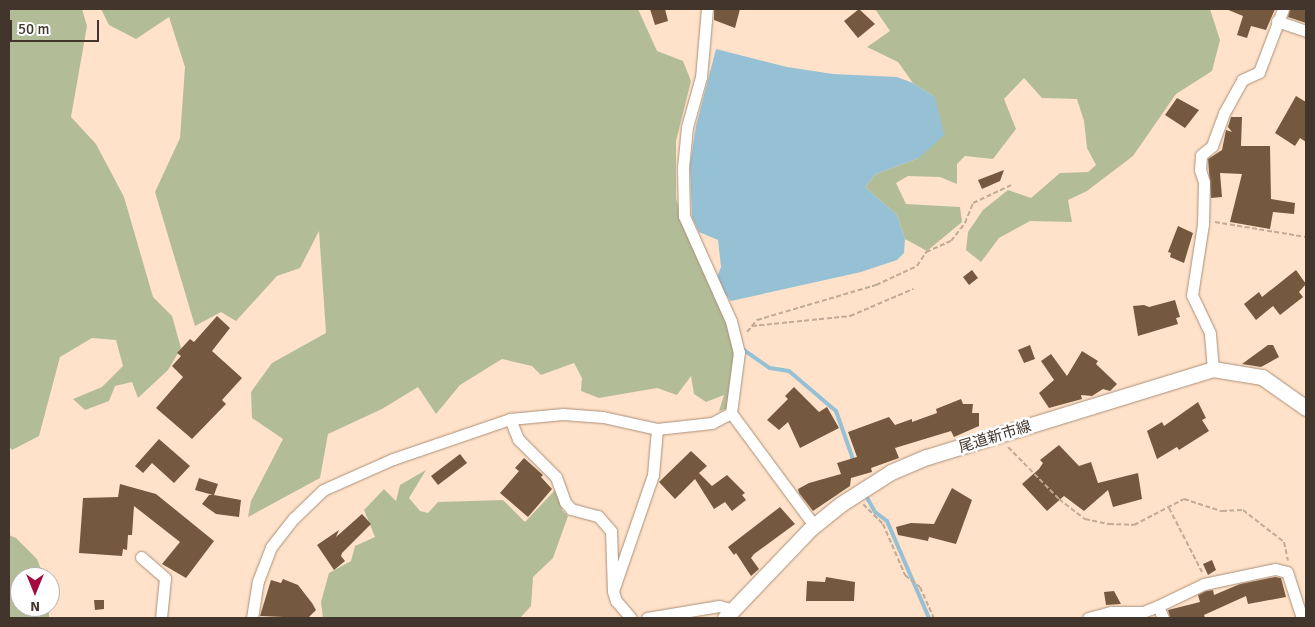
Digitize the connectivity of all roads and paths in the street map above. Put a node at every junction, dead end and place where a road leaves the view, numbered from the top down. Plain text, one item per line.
1 (707, 9) edge
2 (1283, 9) edge
3 (1277, 21) junction
4 (1306, 31) edge
5 (1011, 185) dead end
6 (1203, 224) junction
7 (1306, 237) edge
8 (913, 289) dead end
9 (752, 326) junction
10 (737, 345) junction
11 (1213, 368) junction
12 (1306, 408) edge
13 (731, 413) junction
14 (510, 419) junction
15 (657, 429) junction
16 (998, 436) junction
17 (857, 494) junction
18 (1168, 508) junction
19 (814, 525) junction
20 (140, 557) dead end
21 (1287, 572) junction
22 (1204, 584) junction
23 (613, 590) junction
24 (1158, 606) junction
25 (729, 614) edge
26 (161, 618) edge
27 (252, 618) edge
28 (631, 618) edge
29 (647, 618) edge
30 (934, 618) edge
31 (1088, 618) edge
32 (1163, 618) edge
33 (1302, 618) edge

1 - 10 street
2 - 3 street
3 - 4 street
3 - 6 street
5 - 9 path
6 - 7 path
6 - 11 street
8 - 9 path
9 - 10 path
10 - 13 street
11 - 12 main road, 尾道新市線
11 - 16 main road, 尾道新市線
13 - 15 street
13 - 19 street
14 - 15 street
14 - 23 street
14 - 27 street
15 - 23 street
16 - 17 main road, 尾道新市線
16 - 18 path
17 - 19 main road, 尾道新市線
17 - 30 path
18 - 21 path
18 - 22 path
19 - 25 main road, 尾道新市線
20 - 26 street
21 - 22 street
21 - 33 street
22 - 24 street
23 - 28 street
24 - 31 street
24 - 32 street
25 - 29 street

